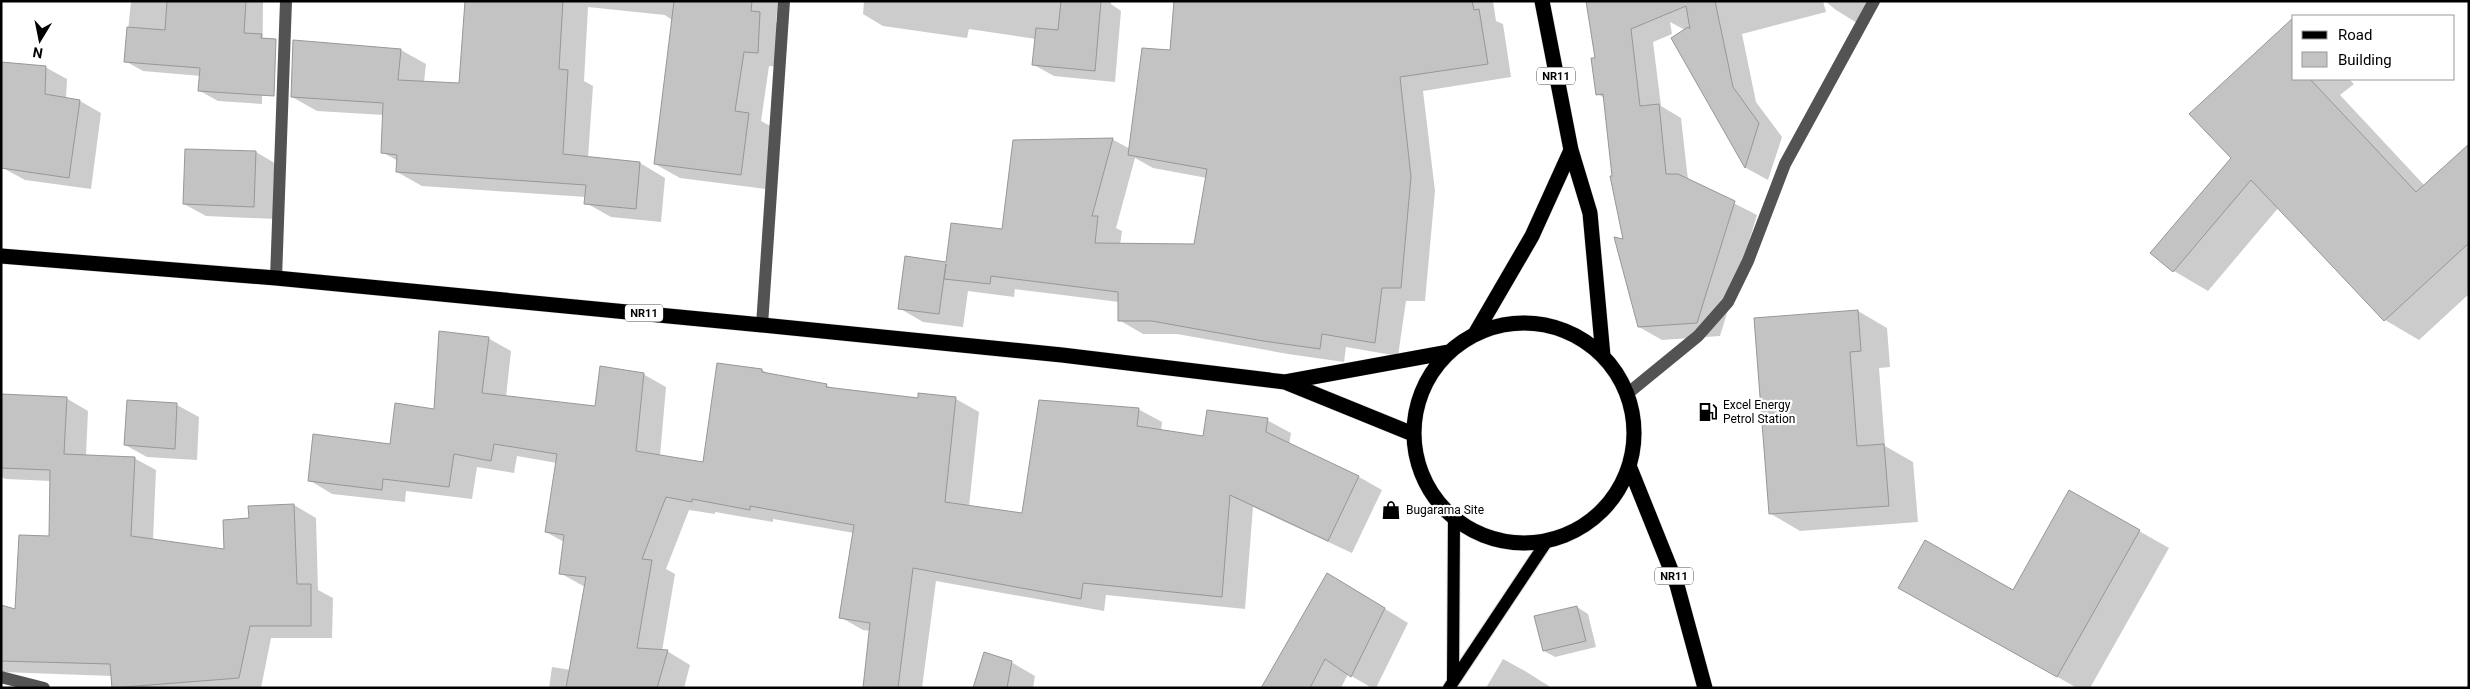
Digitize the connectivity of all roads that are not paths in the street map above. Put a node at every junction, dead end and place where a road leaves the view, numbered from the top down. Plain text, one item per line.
1 (286, 1) edge
2 (784, 1) edge
3 (1542, 1) edge
4 (1874, 1) edge
5 (1571, 150) junction
6 (1, 256) edge
7 (276, 278) junction
8 (762, 325) junction
9 (1475, 334) junction
10 (1449, 352) junction
11 (1603, 356) junction
12 (1285, 382) junction
13 (1627, 394) junction
14 (1413, 434) junction
15 (1630, 468) junction
16 (1454, 517) junction
17 (1547, 540) junction
18 (1, 677) edge
19 (1451, 684) edge
20 (44, 688) edge
21 (1705, 688) edge

1 - 7 street
2 - 8 street
3 - 5 highway, NR11
4 - 13 street
5 - 9 highway
5 - 11 highway, NR11
6 - 7 highway, NR11
7 - 8 highway, NR11
8 - 12 highway, NR11
9 - 10 highway
9 - 11 highway
10 - 12 highway, NR11
10 - 14 highway
11 - 13 highway
12 - 14 highway, NR11
13 - 15 highway
14 - 16 highway
15 - 17 highway
15 - 21 highway, NR11
16 - 17 highway
16 - 19 main road
17 - 19 main road
18 - 20 street

